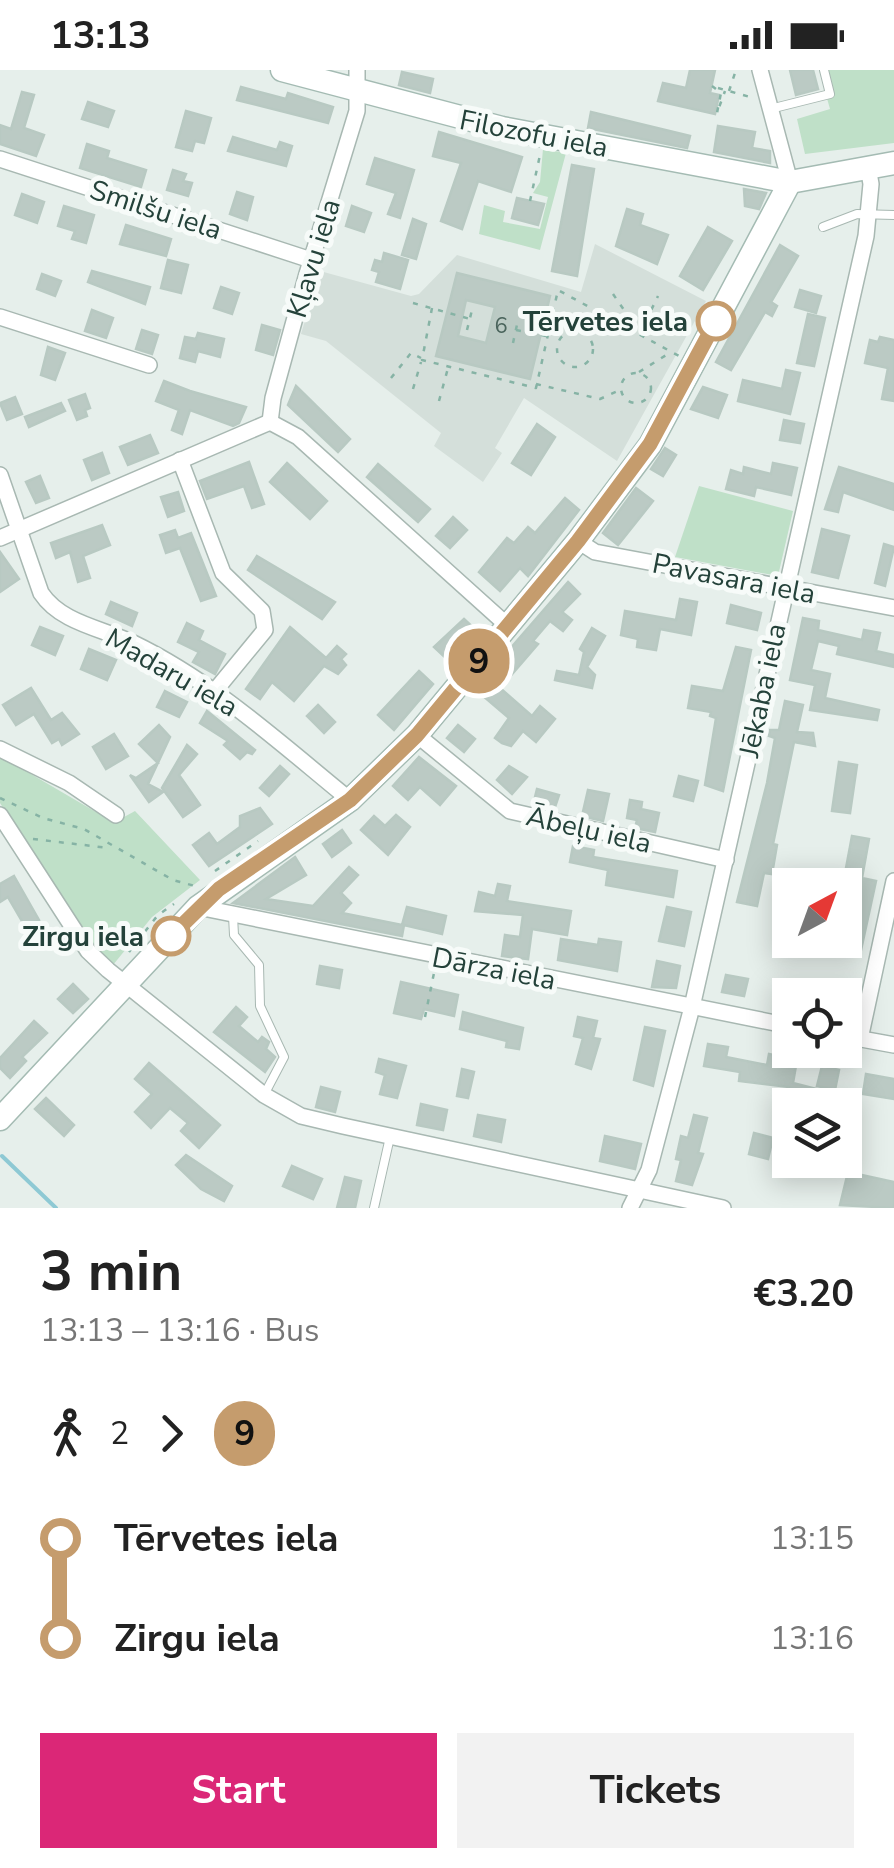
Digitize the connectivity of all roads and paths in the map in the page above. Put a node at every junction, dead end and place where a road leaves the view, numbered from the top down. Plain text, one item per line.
1 (282, 70) edge
2 (357, 70) edge
3 (736, 70) edge
4 (760, 70) edge
5 (824, 70) edge
6 (726, 92) junction
7 (360, 94) junction
8 (750, 97) dead end
9 (770, 110) junction
10 (542, 144) dead end
11 (0, 159) edge
12 (894, 163) edge
13 (868, 167) junction
14 (790, 182) junction
15 (530, 201) dead end
16 (870, 213) junction
17 (894, 215) edge
18 (823, 227) dead end
19 (312, 260) junction
20 (612, 294) dead end
21 (658, 296) dead end
22 (413, 303) dead end
23 (472, 306) dead end
24 (432, 308) junction
25 (0, 317) edge
26 (470, 319) junction
27 (518, 320) dead end
28 (615, 321) junction
29 (467, 330) dead end
30 (516, 330) junction
31 (640, 334) junction
32 (547, 336) junction
33 (513, 343) dead end
34 (545, 345) junction
35 (556, 347) junction
36 (672, 352) junction
37 (680, 357) dead end
38 (422, 359) junction
39 (149, 365) dead end
40 (448, 367) junction
41 (638, 373) junction
42 (391, 378) dead end
43 (536, 384) junction
44 (621, 389) junction
45 (413, 390) dead end
46 (439, 401) dead end
47 (263, 425) junction
48 (180, 460) junction
49 (0, 475) edge
50 (19, 528) junction
51 (0, 538) edge
52 (578, 541) junction
53 (785, 587) junction
54 (894, 608) edge
55 (508, 626) junction
56 (214, 692) junction
57 (417, 735) junction
58 (0, 750) edge
59 (0, 798) edge
60 (350, 800) junction
61 (116, 815) dead end
62 (5, 826) edge
63 (110, 848) junction
64 (726, 860) junction
65 (894, 881) edge
66 (198, 897) junction
67 (234, 914) junction
68 (437, 957) junction
69 (127, 984) junction
70 (862, 1001) edge
71 (692, 1007) junction
72 (425, 1017) dead end
73 (772, 1023) edge
74 (862, 1040) edge
75 (894, 1045) edge
76 (264, 1095) junction
77 (0, 1119) edge
78 (390, 1137) junction
79 (641, 1191) junction
80 (374, 1208) edge
81 (630, 1208) edge
82 (718, 1208) edge

1 - 7 main road, Filozofu iela
2 - 7 street
3 - 6 path
4 - 9 street
5 - 9 lane
6 - 6 path
6 - 8 path
7 - 14 main road, Filozofu iela
7 - 19 street, Kļavu iela
9 - 14 street
10 - 15 path
11 - 19 street, Smilšu iela
12 - 13 main road
13 - 14 main road
13 - 16 street, Jēkaba iela
14 - 52 main road
16 - 17 lane
16 - 18 lane
16 - 53 street, Jēkaba iela
19 - 47 street, Kļavu iela
20 - 28 path
21 - 31 path
22 - 24 path
23 - 26 path
24 - 26 path
24 - 38 path
25 - 39 street
26 - 29 path
27 - 30 path
28 - 31 path
28 - 32 path
30 - 32 path
30 - 33 path
31 - 36 path
32 - 34 path
34 - 35 path
34 - 43 path
35 - 35 path
36 - 37 path
36 - 41 path
38 - 40 path
38 - 42 path
38 - 45 path
40 - 43 path
40 - 46 path
41 - 44 path
41 - 44 path
43 - 44 path
47 - 48 street
47 - 55 street
48 - 50 street
48 - 56 street
49 - 50 street, Madaru iela
50 - 51 street
50 - 56 street, Madaru iela
52 - 53 street, Pavasara iela
52 - 55 main road
53 - 54 street, Pavasara iela
53 - 64 street, Jēkaba iela
55 - 57 main road
56 - 60 street, Madaru iela
57 - 60 main road
57 - 64 street, Ābeļu iela
58 - 61 street
59 - 63 path
60 - 66 main road
62 - 63 path
62 - 69 street
63 - 66 path
64 - 71 street, Jēkaba iela
65 - 70 street
66 - 67 street, Dārza iela
66 - 69 main road
67 - 68 street, Dārza iela
67 - 76 lane
68 - 71 street, Dārza iela
68 - 72 path
69 - 76 street
69 - 77 main road
71 - 73 street, Dārza iela
71 - 79 street, Jēkaba iela
74 - 75 street
76 - 78 street
78 - 79 street
78 - 80 lane
79 - 81 street, Jēkaba iela
79 - 82 street

